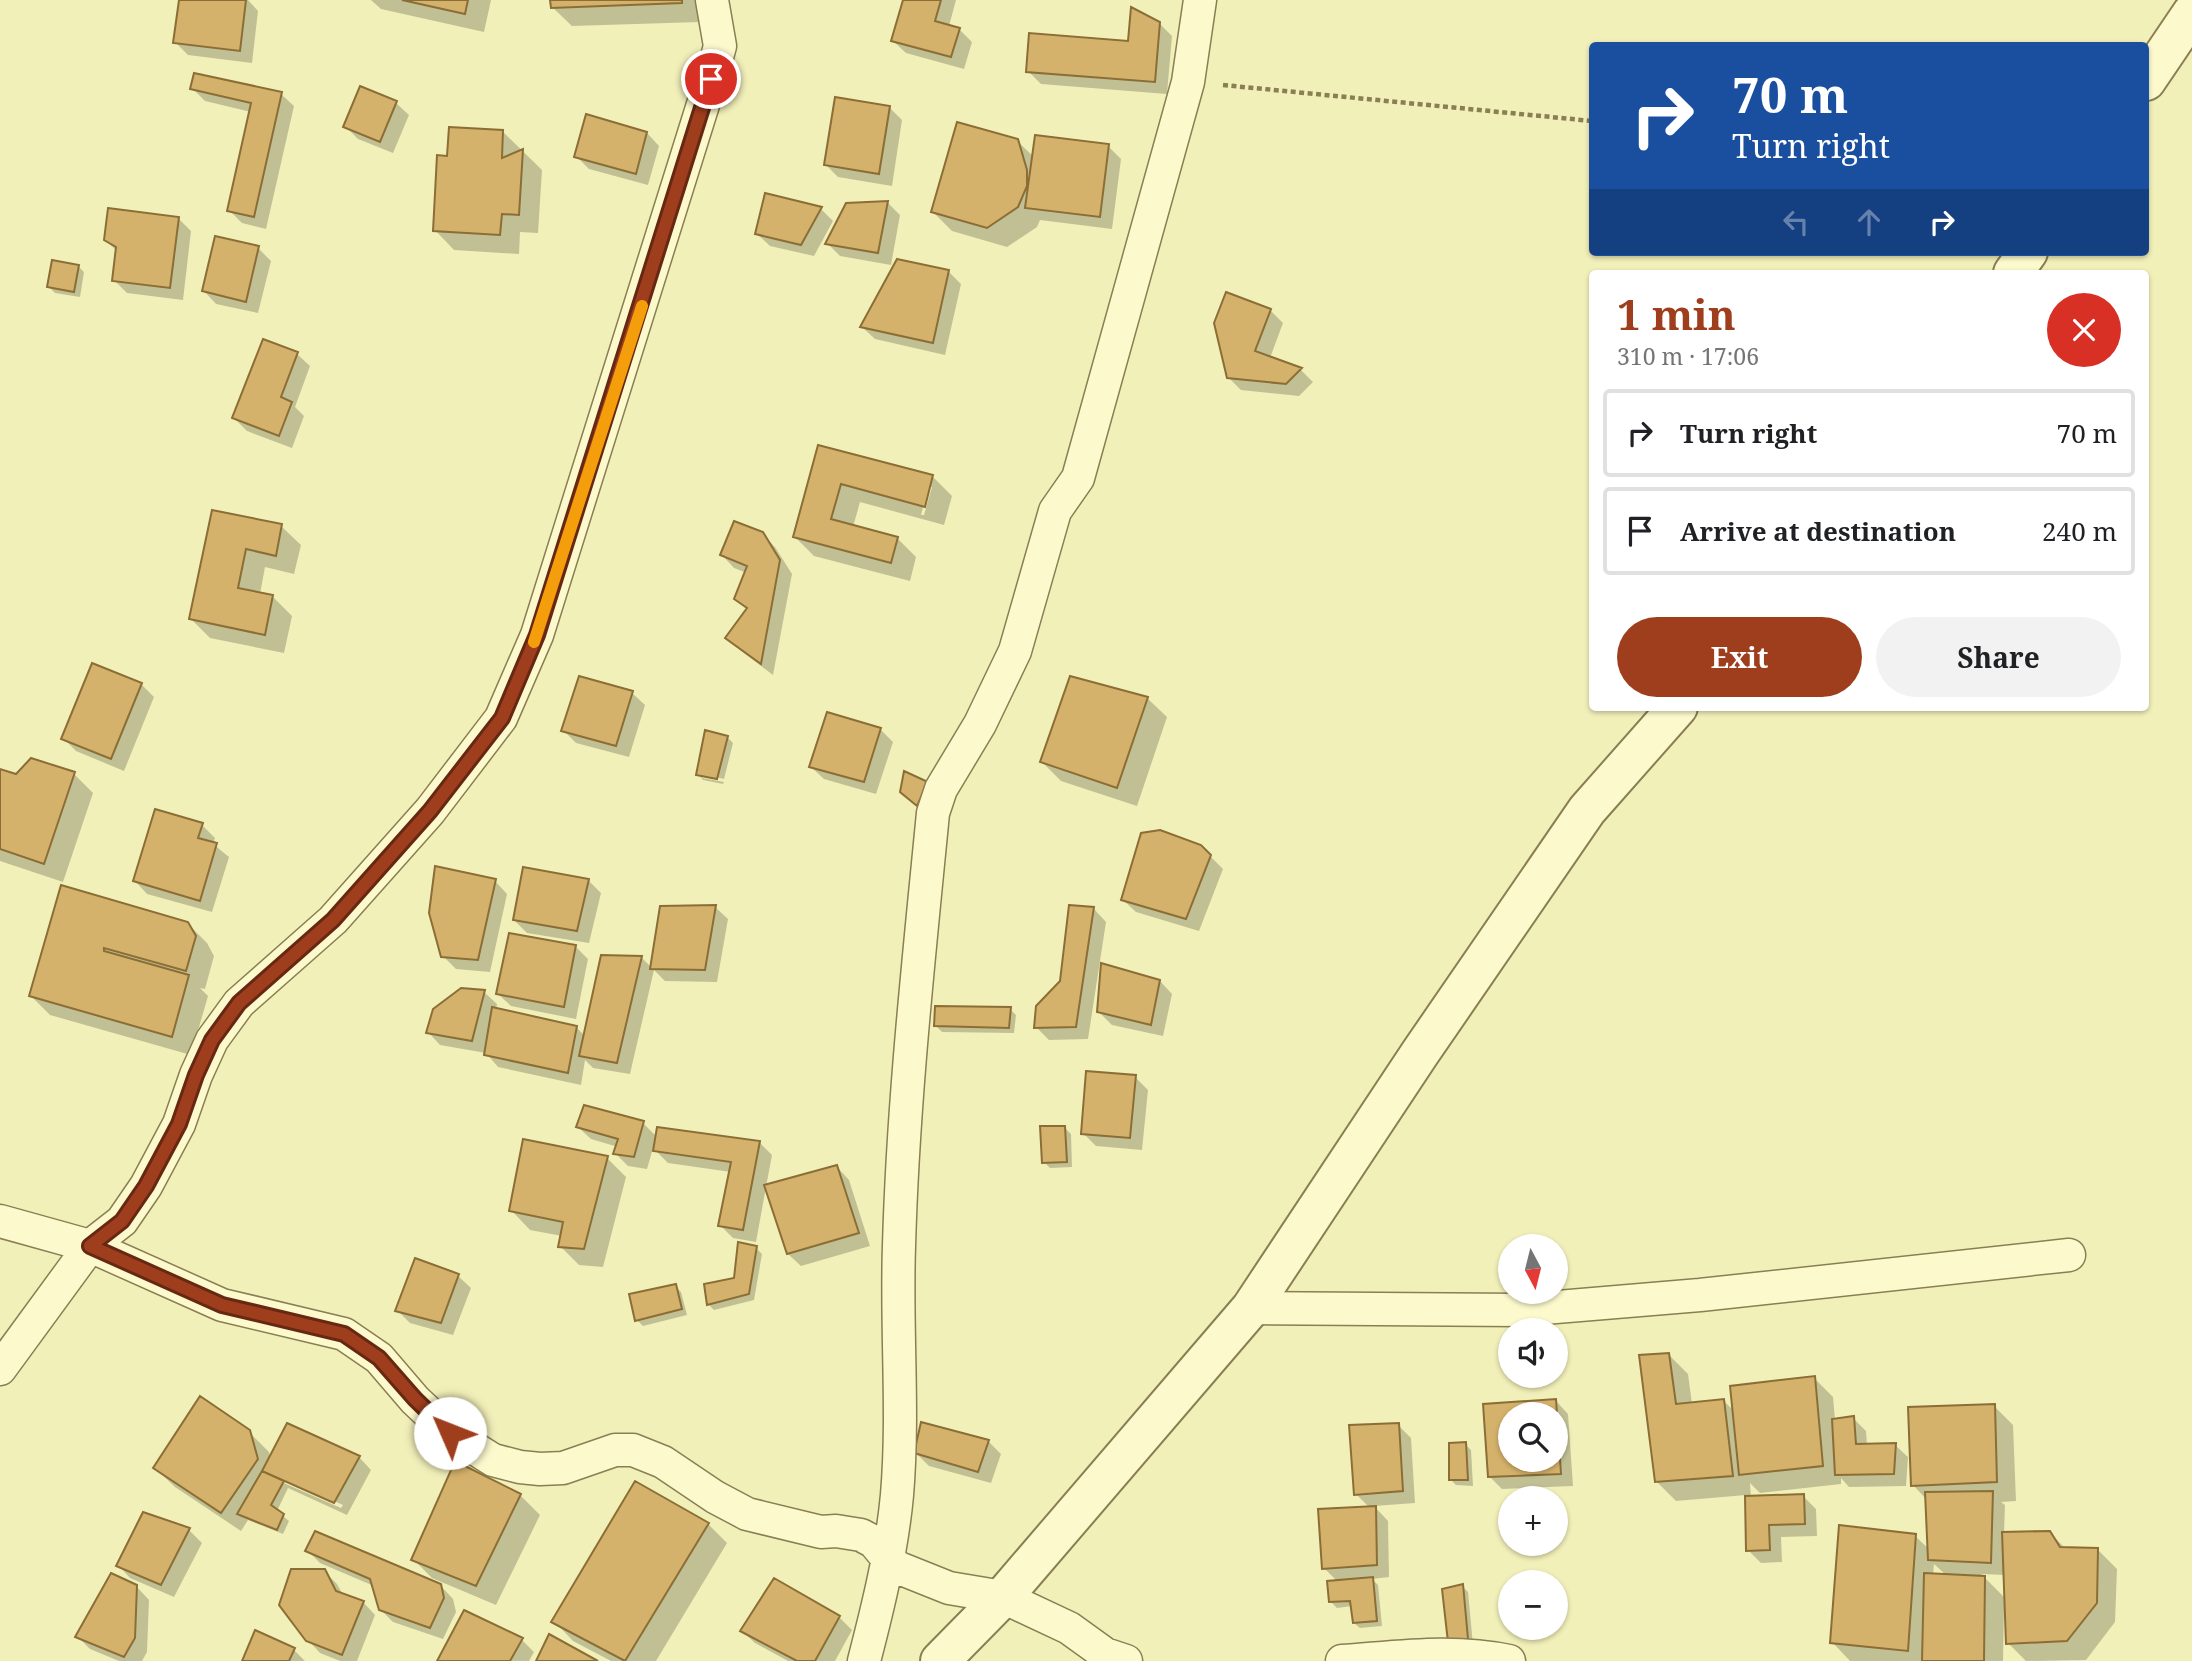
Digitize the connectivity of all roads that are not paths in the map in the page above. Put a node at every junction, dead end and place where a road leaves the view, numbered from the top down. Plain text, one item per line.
1 (712, 0) edge
2 (1200, 0) edge
3 (2192, 13) edge
4 (2149, 77) edge
5 (1674, 711) edge
6 (0, 1221) edge
7 (90, 1246) junction
8 (2069, 1255) dead end
9 (1251, 1308) junction
10 (0, 1369) edge
11 (887, 1557) junction
12 (1003, 1597) junction
13 (864, 1661) edge
14 (940, 1661) edge
15 (1126, 1661) edge
16 (1342, 1661) edge
17 (1509, 1661) edge

1 - 7 street
2 - 11 street
3 - 4 street
5 - 9 street
6 - 7 street
7 - 10 street
7 - 11 street
8 - 9 street
9 - 12 street
11 - 12 street
11 - 13 street
12 - 14 street
12 - 15 street
16 - 17 street

